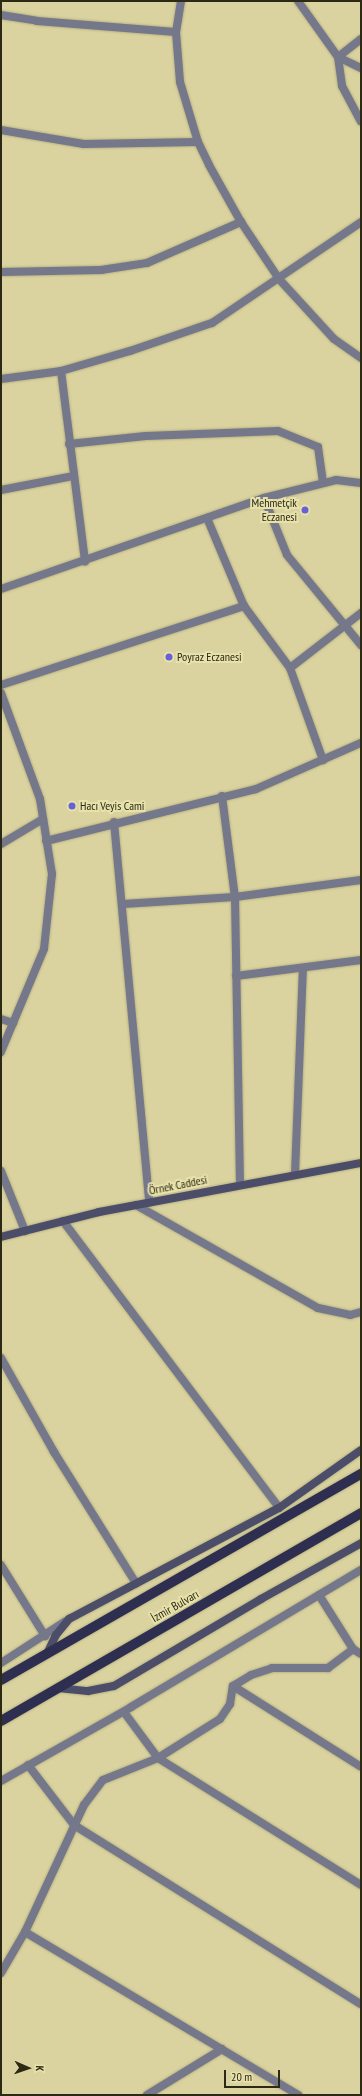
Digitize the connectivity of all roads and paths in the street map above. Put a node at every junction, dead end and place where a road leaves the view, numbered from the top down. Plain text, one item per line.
1 (180, 1) edge
2 (298, 1) edge
3 (1, 15) edge
4 (176, 32) junction
5 (361, 39) edge
6 (338, 57) junction
7 (361, 68) edge
8 (361, 121) edge
9 (1, 130) edge
10 (198, 142) junction
11 (240, 222) junction
12 (361, 222) edge
13 (1, 272) edge
14 (279, 278) junction
15 (361, 358) edge
16 (61, 371) junction
17 (2, 378) edge
18 (69, 444) junction
19 (73, 476) junction
20 (323, 483) junction
21 (361, 483) edge
22 (1, 490) edge
23 (264, 498) junction
24 (207, 518) junction
25 (86, 561) junction
26 (1, 589) edge
27 (244, 606) junction
28 (361, 613) edge
29 (344, 625) junction
30 (361, 644) edge
31 (290, 668) junction
32 (1, 685) edge
33 (1, 693) edge
34 (361, 743) edge
35 (323, 760) junction
36 (222, 796) junction
37 (43, 819) junction
38 (114, 822) junction
39 (46, 841) junction
40 (1, 844) edge
41 (361, 880) edge
42 (235, 897) junction
43 (123, 904) junction
44 (361, 960) edge
45 (303, 968) junction
46 (236, 976) junction
47 (1, 1019) edge
48 (13, 1024) junction
49 (1, 1052) edge
50 (361, 1163) edge
51 (1, 1171) edge
52 (295, 1174) junction
53 (240, 1185) junction
54 (149, 1202) junction
55 (136, 1205) junction
56 (63, 1221) junction
57 (25, 1231) junction
58 (1, 1237) edge
59 (361, 1312) edge
60 (1, 1358) edge
61 (361, 1450) edge
62 (361, 1474) edge
63 (278, 1508) junction
64 (361, 1513) edge
65 (361, 1543) edge
66 (1, 1565) edge
67 (361, 1570) edge
68 (136, 1584) junction
69 (319, 1595) junction
70 (69, 1619) junction
71 (44, 1636) junction
72 (353, 1649) junction
73 (47, 1654) junction
74 (361, 1654) edge
75 (1, 1663) edge
76 (1, 1680) edge
77 (233, 1686) junction
78 (58, 1688) junction
79 (124, 1712) junction
80 (1, 1721) edge
81 (158, 1758) junction
82 (28, 1766) junction
83 (361, 1767) edge
84 (1, 1781) edge
85 (74, 1824) junction
86 (361, 1885) edge
87 (25, 1932) junction
88 (1, 1973) edge
89 (361, 2004) edge
90 (222, 2049) junction
91 (147, 2095) edge
92 (298, 2095) edge

1 - 4 street
2 - 6 street
3 - 4 street
4 - 10 street
5 - 6 street
6 - 7 street
6 - 8 street
9 - 10 street
10 - 11 street
11 - 13 street
11 - 14 street
12 - 14 street
14 - 15 street
14 - 16 street
16 - 17 street
16 - 18 street
18 - 19 street
18 - 20 street
19 - 22 street
19 - 25 street
20 - 21 street
20 - 23 street
23 - 24 street
23 - 29 street
24 - 25 street
24 - 27 street
25 - 26 street
27 - 31 street
27 - 32 street
28 - 29 street
29 - 30 street
29 - 31 street
31 - 35 street
33 - 37 street
34 - 35 street
35 - 36 street
36 - 38 street
36 - 42 street
37 - 39 street
37 - 40 street
38 - 39 street
38 - 43 street
39 - 48 street
41 - 42 street
42 - 43 street
42 - 46 street
43 - 54 street
44 - 45 street
45 - 46 street
45 - 52 street
46 - 53 street
47 - 48 street
48 - 49 street
50 - 52 main road, Örnek Caddesi
51 - 57 street
52 - 53 main road, Örnek Caddesi
53 - 54 main road, Örnek Caddesi
54 - 55 main road, Örnek Caddesi
55 - 56 main road, Örnek Caddesi
55 - 59 street
56 - 57 main road, Örnek Caddesi
56 - 63 street
57 - 58 main road, Örnek Caddesi
60 - 68 street
61 - 63 main road
62 - 73 main road, İzmir Bulvarı
63 - 68 main road
64 - 78 main road, İzmir Bulvarı
65 - 78 main road
66 - 71 street
67 - 69 street
68 - 70 main road
69 - 72 street
69 - 79 street
70 - 71 street
70 - 73 main road
71 - 75 street
72 - 74 street
72 - 77 street
73 - 76 main road, İzmir Bulvarı
77 - 81 street
77 - 83 street
78 - 80 main road, İzmir Bulvarı
79 - 81 street
79 - 82 street
81 - 85 street
81 - 86 street
82 - 84 street
82 - 85 street
85 - 87 street
85 - 89 street
87 - 88 street
87 - 90 street
90 - 91 street
90 - 92 street

